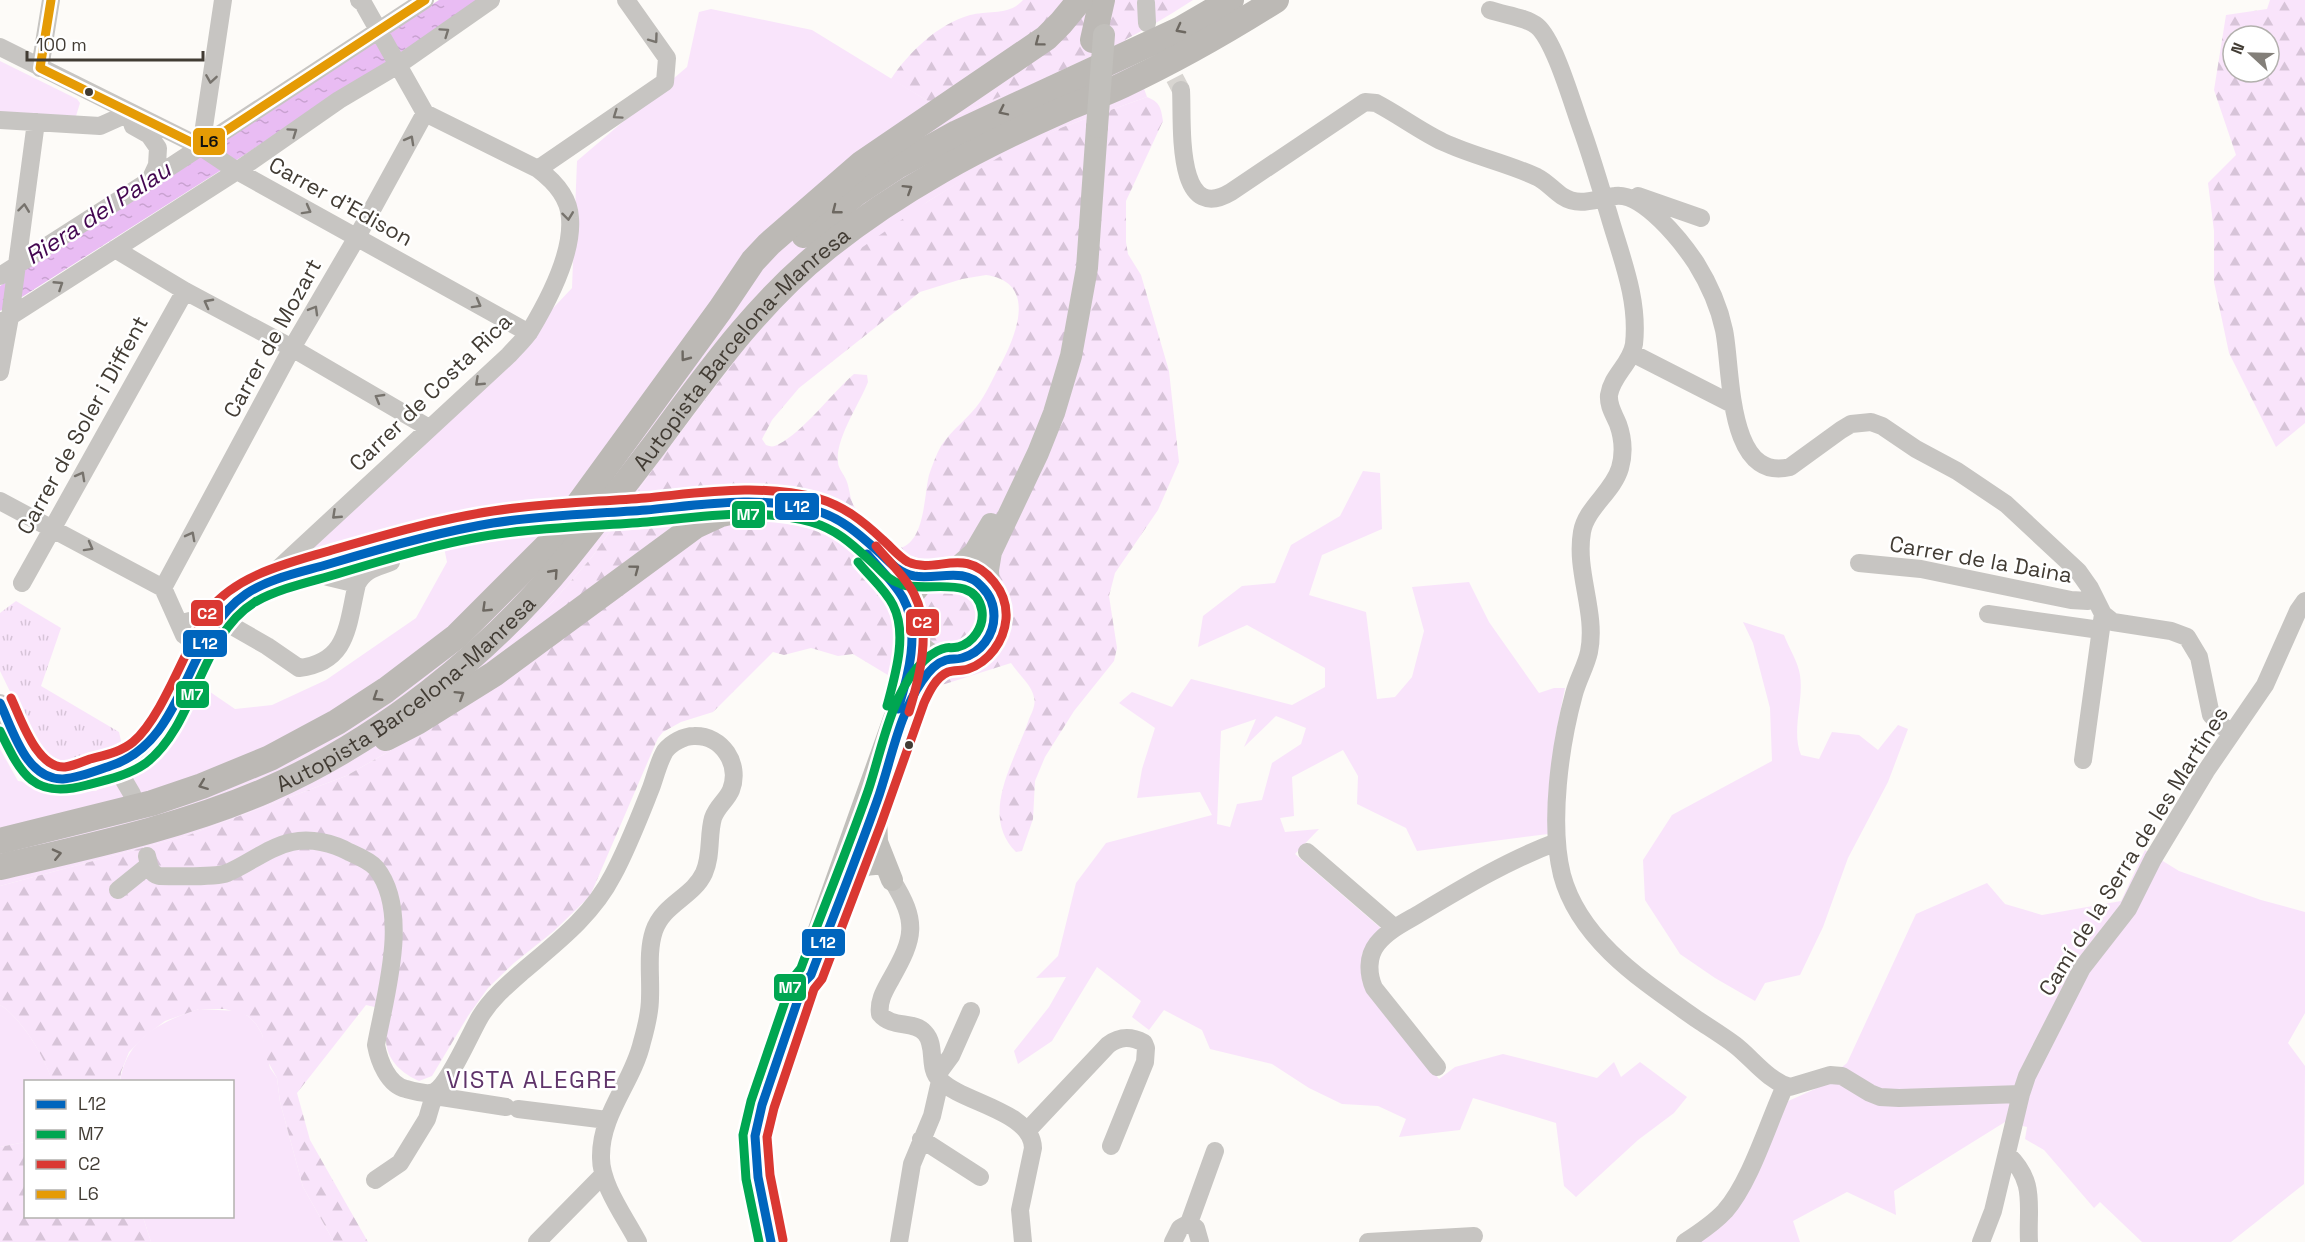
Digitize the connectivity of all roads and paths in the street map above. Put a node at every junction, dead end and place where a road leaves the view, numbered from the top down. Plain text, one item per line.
1 (51, 0) edge
2 (223, 0) edge
3 (359, 0) edge
4 (425, 0) edge
5 (491, 0) edge
6 (626, 0) edge
7 (1080, 0) edge
8 (1095, 0) edge
9 (1102, 0) edge
10 (1108, 0) edge
11 (1231, 0) edge
12 (1276, 0) edge
13 (1289, 0) edge
14 (1146, 3) dead end
15 (1490, 10) dead end
16 (1251, 16) junction
17 (1147, 23) dead end
18 (379, 32) junction
19 (1098, 38) junction
20 (0, 47) edge
21 (397, 62) junction
22 (40, 68) junction
23 (1180, 90) tunnel mouth
24 (90, 93) junction
25 (129, 112) junction
26 (425, 113) junction
27 (0, 120) edge
28 (36, 122) junction
29 (78, 125) junction
30 (1092, 129) junction
31 (203, 148) junction
32 (234, 169) junction
33 (538, 169) junction
34 (150, 180) junction
35 (1613, 197) junction
36 (1701, 218) dead end
37 (357, 237) junction
38 (115, 249) junction
39 (11, 272) edge
40 (185, 291) junction
41 (720, 310) junction
42 (7, 315) edge
43 (529, 333) junction
44 (292, 348) junction
45 (1632, 353) junction
46 (0, 372) edge
47 (1732, 404) junction
48 (429, 428) junction
49 (0, 501) edge
50 (757, 503) junction
51 (52, 527) junction
52 (850, 528) junction
53 (388, 548) junction
54 (1859, 563) dead end
55 (325, 565) junction
56 (941, 576) junction
57 (22, 583) dead end
58 (357, 584) junction
59 (163, 588) junction
60 (257, 588) junction
61 (989, 596) junction
62 (2305, 601) edge
63 (1988, 614) dead end
64 (2099, 614) junction
65 (909, 621) junction
66 (215, 623) junction
67 (179, 624) junction
68 (202, 648) junction
69 (950, 659) junction
70 (0, 703) edge
71 (2230, 733) junction
72 (2083, 760) dead end
73 (115, 765) junction
74 (314, 768) junction
75 (132, 794) dead end
76 (878, 798) junction
77 (857, 819) junction
78 (0, 841) edge
79 (1557, 842) junction
80 (858, 849) junction
81 (1307, 852) dead end
82 (0, 867) edge
83 (885, 872) junction
84 (846, 880) junction
85 (118, 890) dead end
86 (1395, 928) junction
87 (804, 982) junction
88 (971, 1011) dead end
89 (1437, 1067) dead end
90 (938, 1078) junction
91 (1785, 1086) junction
92 (435, 1094) junction
93 (2021, 1094) junction
94 (607, 1120) junction
95 (1028, 1131) junction
96 (921, 1139) junction
97 (1111, 1146) dead end
98 (1215, 1150) dead end
99 (2007, 1154) junction
100 (602, 1176) junction
101 (980, 1178) dead end
102 (375, 1180) dead end
103 (1189, 1223) junction
104 (1474, 1236) dead end
105 (537, 1242) edge
106 (638, 1242) edge
107 (771, 1242) edge
108 (899, 1242) edge
109 (1023, 1242) edge
110 (1173, 1242) edge
111 (1200, 1242) edge
112 (1368, 1242) edge
113 (1685, 1242) edge
114 (1981, 1242) edge
115 (2029, 1242) edge

1 - 22 street
2 -> 31 street
3 - 18 street
4 - 18 street
21 -> 5 street
6 -> 33 street
7 -> 41 highway
8 - 19 main road
9 - 19 highway
10 - 19 main road
11 -> 41 highway
12 - 16 highway, Autopista Barcelona-Manresa
13 - 16 highway
14 - 17 street
15 - 35 street
74 -> 16 highway, Autopista Barcelona-Manresa
18 - 21 street
18 - 31 street
19 - 30 main road, bridge
20 - 22 street, Carrer d'Edison
21 - 26 street
32 -> 21 street
22 - 24 street, Carrer d'Edison
23 - 35 street
24 - 25 street, Carrer d'Edison
24 - 29 street
25 - 29 street
25 - 31 street, Carrer d'Edison
25 - 34 street, Carrer d'Edison
26 - 33 street, Carrer de Costa Rica
37 -> 26 street, Carrer de Mozart
27 - 28 street
28 - 29 street
39 -> 28 street
30 - 56 main road
30 - 61 main road
31 - 32 street, Carrer d'Edison
31 - 34 street
32 -> 37 street, Carrer d'Edison
32 - 38 street
33 -> 43 street, Carrer de Costa Rica
34 - 39 street
35 - 36 street
35 - 45 street
35 - 47 street
37 -> 43 street, Carrer d'Edison
44 -> 37 street, Carrer de Mozart
38 - 40 street
42 -> 38 street
39 - 42 street
44 -> 40 street
51 -> 40 street, Carrer de Soler i Diffent
41 -> 78 highway, Autopista Barcelona-Manresa
42 - 46 street
43 -> 48 street, Carrer de Costa Rica
48 -> 44 street
59 -> 44 street, Carrer de Mozart
45 - 47 street
45 - 79 street
47 - 64 street
48 -> 60 street, Carrer de Costa Rica
49 - 51 street
50 - 52 street
50 - 53 street, bridge
74 -> 50 highway
51 - 57 street, Carrer de Soler i Diffent
51 -> 59 street
52 - 56 street
52 - 65 street
53 - 55 street
53 - 58 street
54 - 64 street, Carrer de la Daina
55 - 58 street
55 - 60 street
56 - 61 main road
56 - 65 main road
58 - 66 street
59 - 67 street
60 - 66 street
61 - 69 main road
62 - 71 street, Camí de la Serra de les Martines
63 - 64 street
64 - 71 street
64 - 72 street
65 - 69 main road
65 - 77 main road
66 - 67 street
66 - 68 street
67 - 68 street
68 - 73 street
69 - 76 main road
70 - 73 street
71 - 93 street, Camí de la Serra de les Martines
73 - 75 street
82 -> 74 highway, Autopista Barcelona-Manresa
76 - 80 main road
76 - 83 main road
77 - 80 main road
77 - 87 main road
79 - 86 street
79 - 91 street
80 - 83 main road
80 - 84 main road
81 - 86 street
83 - 84 main road
83 - 90 street
84 - 87 main road
85 - 92 street
86 - 89 street
87 - 107 main road
88 - 90 street
90 - 95 street
90 - 96 street
91 - 93 street
91 - 113 street
92 - 94 street
92 - 94 street
92 - 102 street
93 - 99 street, Camí de la Serra de les Martines
94 - 100 street
95 - 97 street
95 - 109 street
96 - 101 street
96 - 108 street
98 - 103 street
99 - 114 street, Camí de la Serra de les Martines
99 - 115 street
100 - 105 street
100 - 106 street
103 - 110 street
103 - 111 street
104 - 112 street

